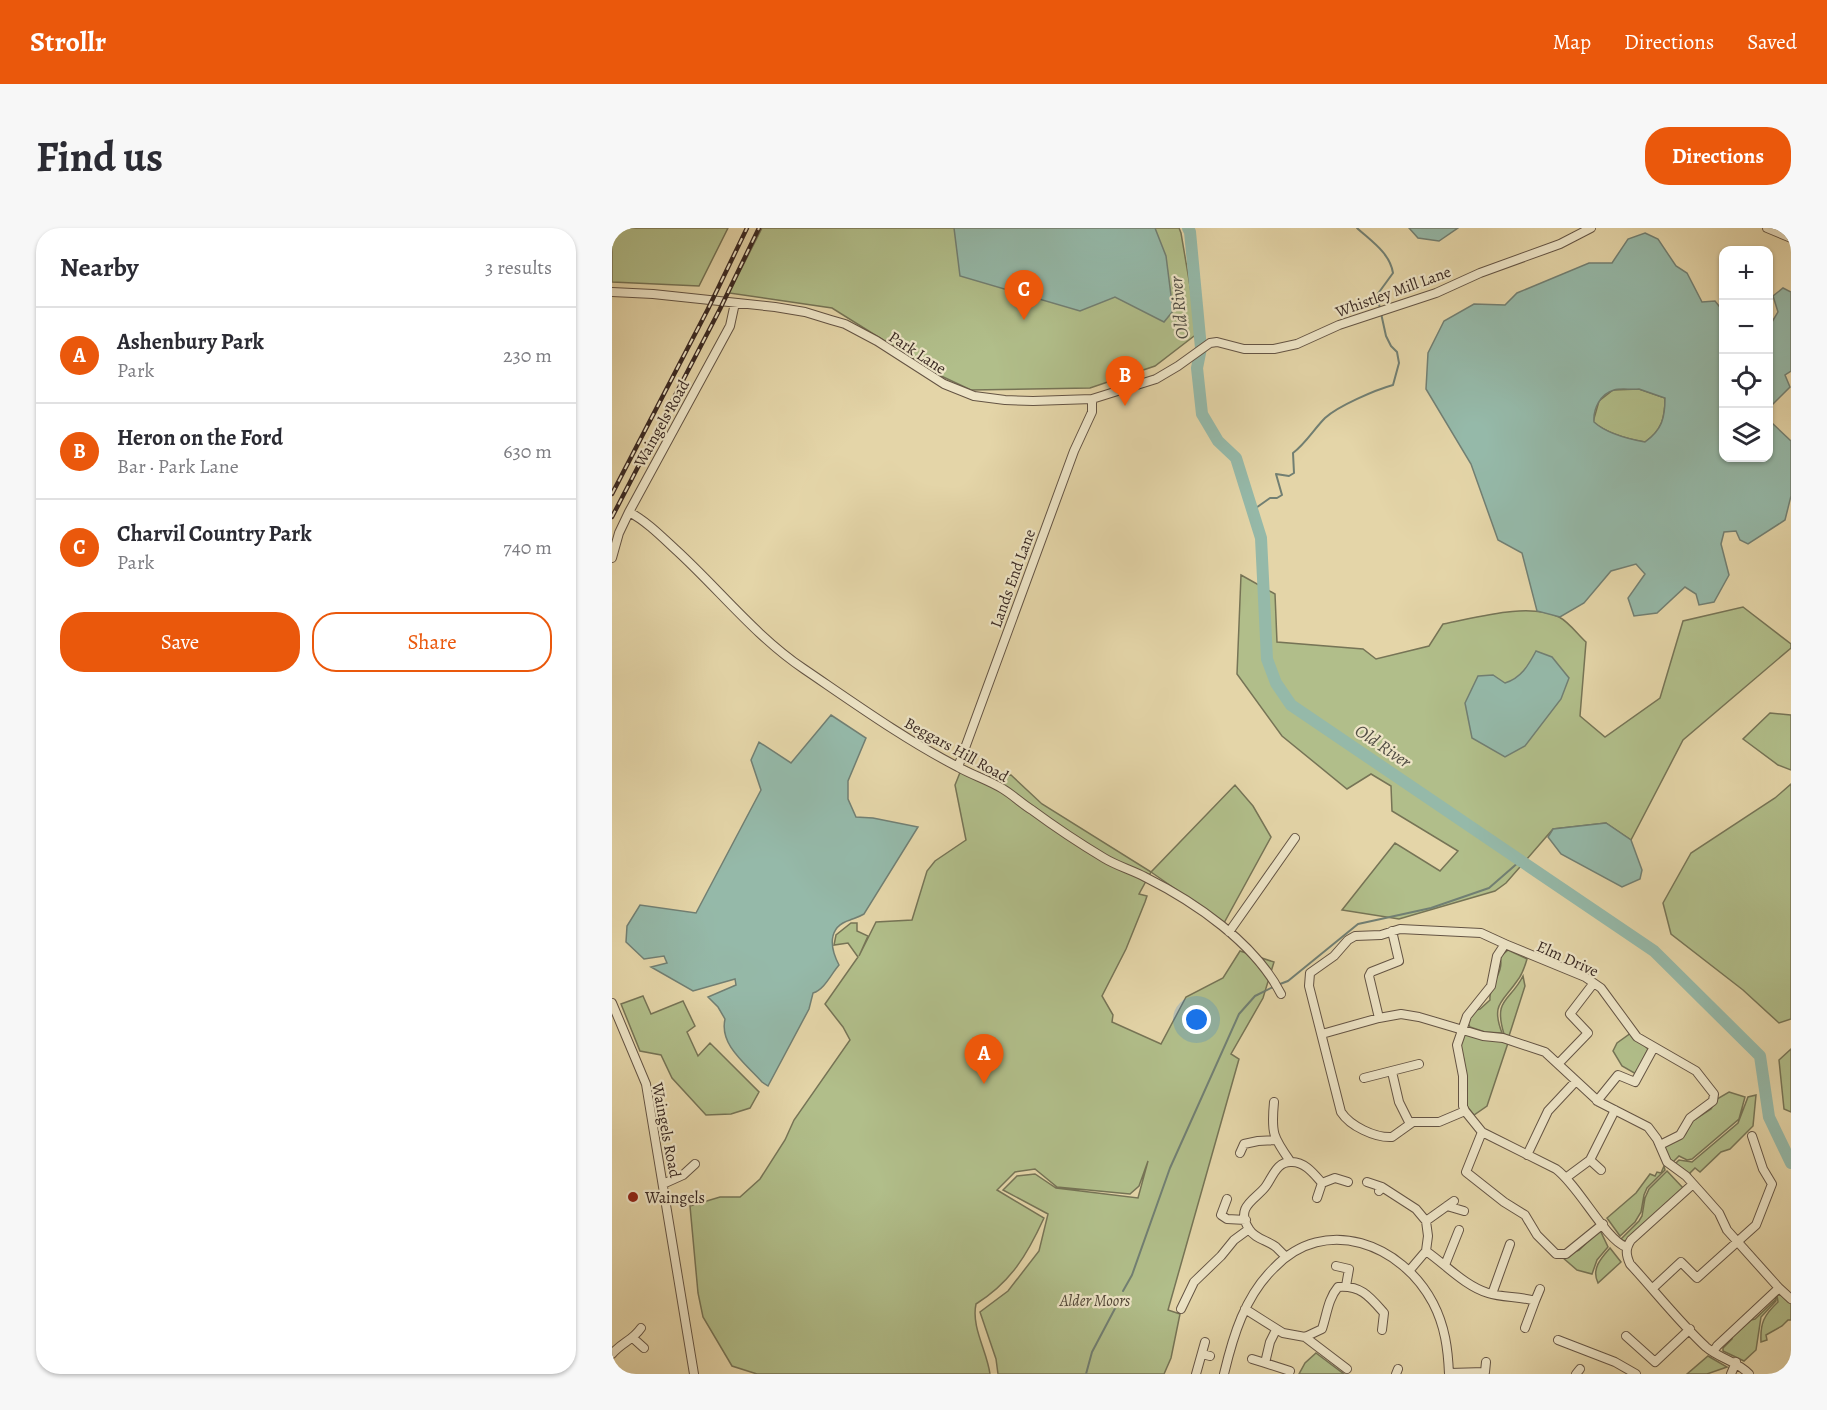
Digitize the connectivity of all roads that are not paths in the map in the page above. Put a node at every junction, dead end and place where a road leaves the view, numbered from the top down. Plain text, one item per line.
1 (1591, 228) edge
2 (1767, 228) edge
3 (1791, 238) edge
4 (612, 292) edge
5 (735, 303) junction
6 (1201, 348) joint
7 (1092, 399) junction
8 (629, 512) junction
9 (612, 558) edge
10 (958, 767) junction
11 (1295, 838) dead end
12 (1392, 931) junction
13 (1229, 932) junction
14 (1505, 944) junction
15 (1593, 984) junction
16 (1281, 994) dead end
17 (612, 1003) edge
18 (1378, 1018) junction
19 (1461, 1029) junction
20 (1322, 1034) junction
21 (1654, 1047) junction
22 (1559, 1063) junction
23 (1419, 1064) dead end
24 (1392, 1072) junction
25 (1364, 1078) dead end
26 (1576, 1081) junction
27 (1597, 1101) junction
28 (1274, 1102) dead end
29 (1615, 1110) junction
30 (1465, 1111) junction
31 (1410, 1124) junction
32 (1482, 1132) junction
33 (1752, 1136) dead end
34 (1275, 1140) junction
35 (1660, 1145) junction
36 (1240, 1153) dead end
37 (1527, 1155) junction
38 (1590, 1160) junction
39 (1290, 1161) junction
40 (695, 1164) dead end
41 (1601, 1170) dead end
42 (1567, 1177) junction
43 (1348, 1182) dead end
44 (1367, 1182) dead end
45 (1322, 1183) junction
46 (663, 1184) junction
47 (1693, 1184) junction
48 (1317, 1198) dead end
49 (1227, 1199) dead end
50 (1464, 1211) dead end
51 (1246, 1220) junction
52 (1426, 1221) junction
53 (1603, 1224) junction
54 (1249, 1229) junction
55 (1459, 1230) dead end
56 (1739, 1242) junction
57 (1510, 1244) dead end
58 (1626, 1248) junction
59 (1426, 1251) junction
60 (1286, 1257) junction
61 (1445, 1265) junction
62 (1336, 1266) dead end
63 (1409, 1271) junction
64 (1346, 1286) junction
65 (1653, 1288) junction
66 (1779, 1288) junction
67 (1540, 1289) dead end
68 (1492, 1294) junction
69 (1791, 1299) edge
70 (1535, 1301) junction
71 (1181, 1309) dead end
72 (1245, 1309) junction
73 (641, 1328) dead end
74 (1525, 1328) dead end
75 (1690, 1329) junction
76 (1276, 1330) junction
77 (1382, 1330) dead end
78 (1626, 1336) dead end
79 (1305, 1337) junction
80 (634, 1339) junction
81 (1558, 1340) dead end
82 (1205, 1342) dead end
83 (644, 1348) dead end
84 (1713, 1352) junction
85 (612, 1354) edge
86 (1252, 1359) dead end
87 (1486, 1362) dead end
88 (1736, 1362) junction
89 (1265, 1363) junction
90 (1347, 1369) dead end
91 (1290, 1371) dead end
92 (1449, 1373) edge
93 (1486, 1373) edge
94 (694, 1374) edge
95 (1196, 1374) edge
96 (1224, 1374) edge
97 (1636, 1374) edge
98 (1731, 1374) edge
99 (1749, 1374) edge

1 - 6 street, Whistley Mill Lane
2 - 3 street
4 - 5 street, Park Lane
5 - 7 street, Park Lane
5 - 8 street, Waingels Road
6 - 7 street, Park Lane
7 - 10 street, Lands End Lane
8 - 9 street, Waingels Road
8 - 10 street, Beggars Hill Road
10 - 13 street, Beggars Hill Road
11 - 13 street
12 - 14 street, Elm Drive
12 - 18 street
12 - 20 street, Elm Drive
13 - 16 street, Beggars Hill Road
14 - 15 street, Elm Drive
14 - 19 street
15 - 21 street, Elm Drive
15 - 22 street
17 - 46 street, Waingels Road
18 - 19 street
18 - 20 street
19 - 22 street
19 - 30 street
20 - 31 street
21 - 27 street
21 - 35 street, Elm Drive
22 - 26 street
23 - 24 street
24 - 25 street
24 - 31 street
26 - 27 street
26 - 37 street
27 - 29 street
28 - 34 street
29 - 35 street
29 - 38 street
30 - 31 street
30 - 32 street
32 - 37 street
32 - 53 street
33 - 56 street
34 - 36 street
34 - 39 street
35 - 47 street
37 - 42 street
38 - 41 street
38 - 42 street
39 - 45 street
39 - 51 street
40 - 46 street
42 - 53 street
43 - 45 street
44 - 52 street
45 - 48 street
46 - 94 street, Waingels Road
47 - 56 street
47 - 58 street
49 - 51 street
50 - 52 street
51 - 54 street
52 - 59 street
53 - 58 street
54 - 60 street
54 - 71 street
55 - 61 street
56 - 65 street
56 - 66 street
57 - 68 street
58 - 65 street
59 - 61 street
59 - 63 street
60 - 63 street
60 - 72 street
61 - 68 street
62 - 64 street
63 - 92 street
64 - 77 street
64 - 79 street
65 - 75 street
66 - 69 street
66 - 84 street
67 - 70 street
68 - 70 street
70 - 74 street
72 - 76 street
72 - 96 street
73 - 80 street
75 - 78 street
75 - 84 street
76 - 79 street
76 - 89 street
79 - 90 street
80 - 83 street
80 - 85 street
81 - 97 street
82 - 95 street
84 - 88 street
86 - 89 street
87 - 93 street
88 - 98 street
88 - 99 street
89 - 91 street
92 - 93 street

